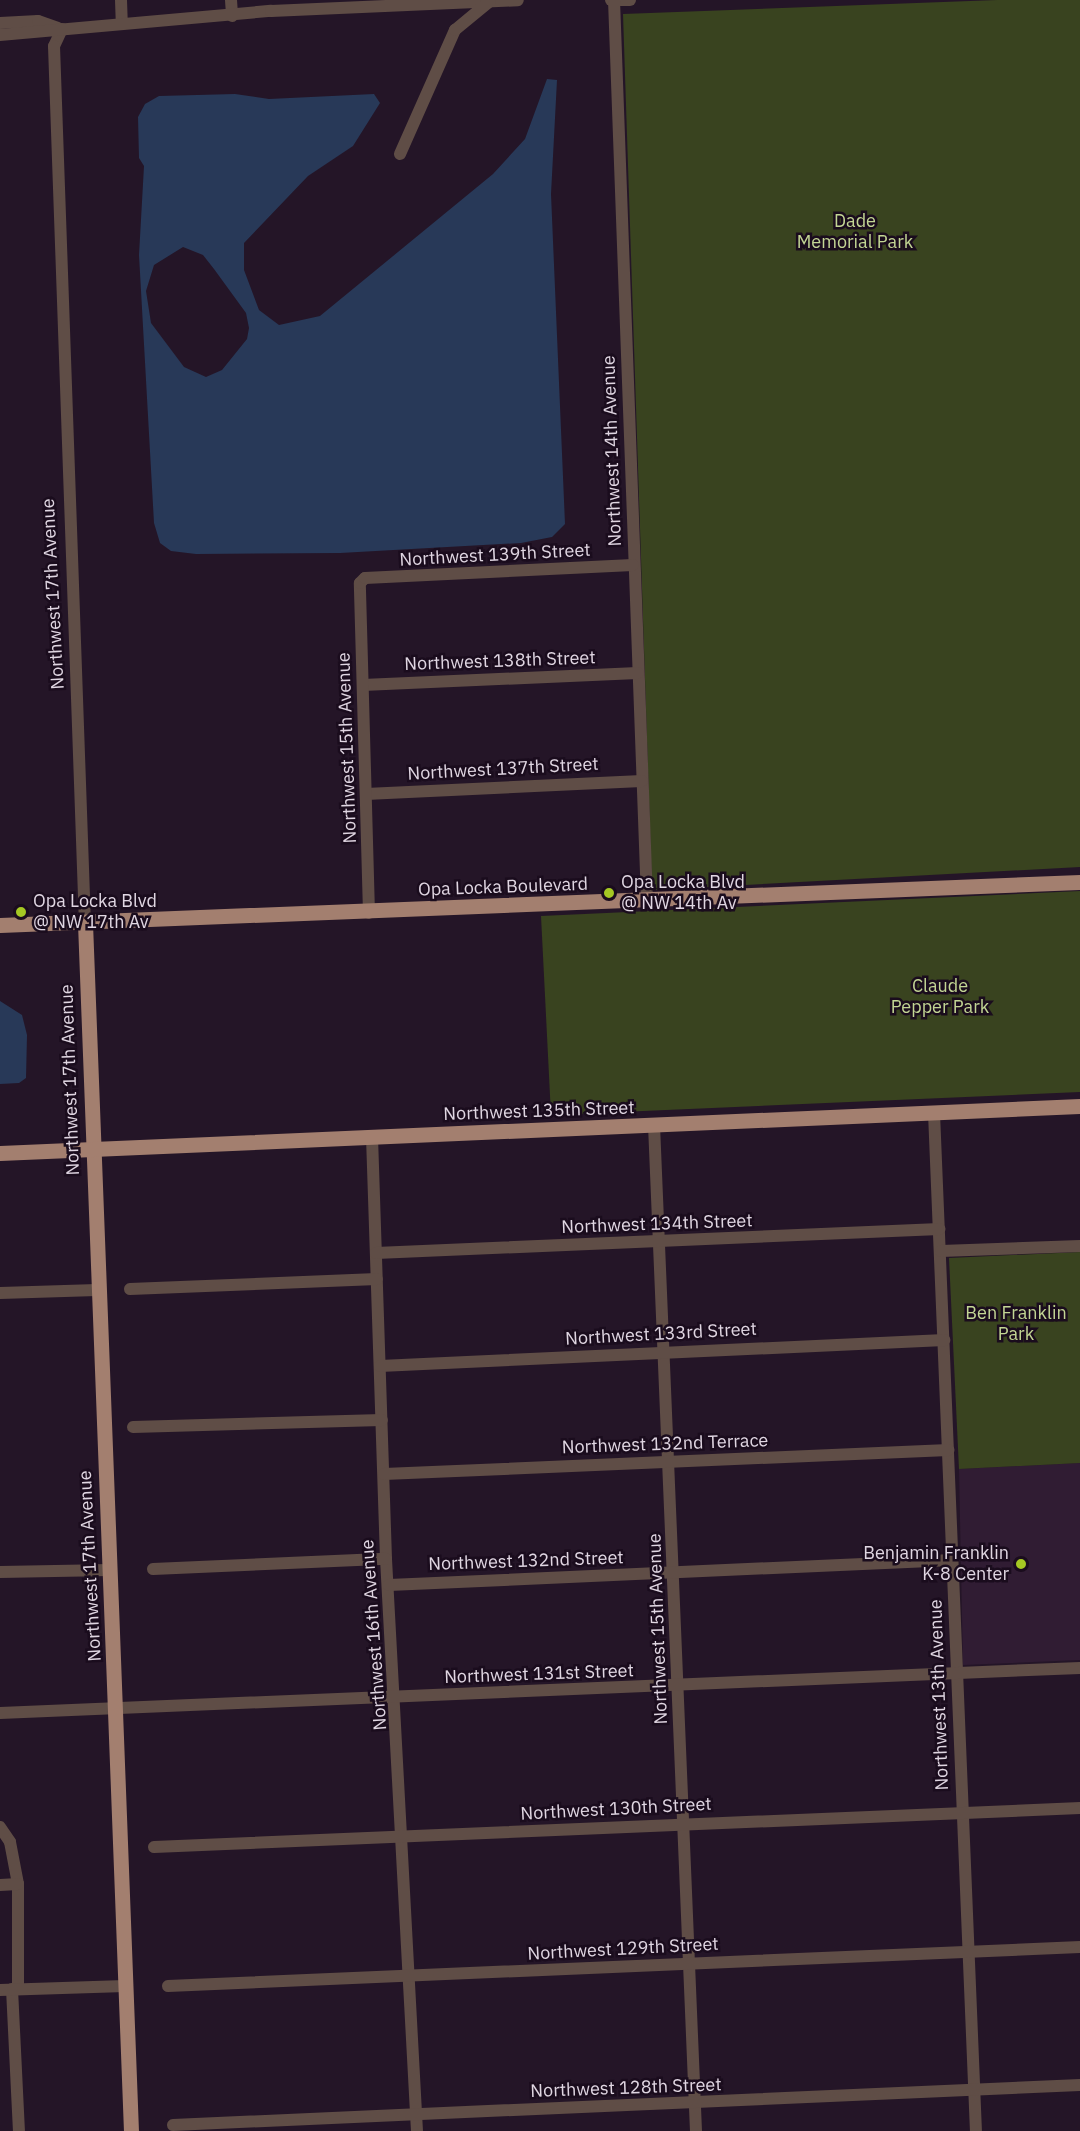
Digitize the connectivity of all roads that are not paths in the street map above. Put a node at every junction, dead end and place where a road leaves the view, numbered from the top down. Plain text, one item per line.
1 (121, 0) edge
2 (231, 0) edge
3 (490, 0) edge
4 (518, 0) edge
5 (613, 0) edge
6 (630, 0) edge
7 (274, 6) edge
8 (232, 16) junction
9 (122, 22) junction
10 (0, 23) edge
11 (62, 29) junction
12 (0, 35) edge
13 (400, 154) dead end
14 (633, 565) junction
15 (360, 583) joint
16 (638, 674) junction
17 (363, 685) junction
18 (642, 781) junction
19 (366, 794) junction
20 (1080, 882) edge
21 (646, 901) junction
22 (369, 913) junction
23 (84, 923) junction
24 (0, 925) edge
25 (1080, 1106) edge
26 (934, 1113) junction
27 (654, 1125) junction
28 (372, 1137) junction
29 (92, 1150) junction
30 (0, 1153) edge
31 (939, 1229) junction
32 (659, 1242) junction
33 (1080, 1246) edge
34 (941, 1251) junction
35 (376, 1253) junction
36 (377, 1279) junction
37 (130, 1289) dead end
38 (97, 1290) junction
39 (0, 1293) edge
40 (944, 1340) junction
41 (664, 1352) junction
42 (380, 1366) junction
43 (382, 1420) junction
44 (133, 1427) dead end
45 (948, 1450) junction
46 (669, 1462) junction
47 (384, 1474) junction
48 (386, 1559) junction
49 (952, 1560) junction
50 (153, 1569) dead end
51 (110, 1570) junction
52 (0, 1572) edge
53 (674, 1572) junction
54 (388, 1585) junction
55 (1080, 1668) edge
56 (957, 1674) junction
57 (678, 1686) junction
58 (396, 1698) junction
59 (116, 1710) junction
60 (0, 1713) edge
61 (1080, 1808) edge
62 (961, 1814) junction
63 (683, 1824) junction
64 (0, 1827) edge
65 (404, 1837) junction
66 (154, 1847) dead end
67 (18, 1884) junction
68 (0, 1885) edge
69 (1080, 1947) edge
70 (966, 1952) junction
71 (689, 1964) junction
72 (410, 1977) junction
73 (125, 1986) junction
74 (168, 1986) dead end
75 (10, 1989) edge
76 (1080, 2085) edge
77 (974, 2088) junction
78 (696, 2104) junction
79 (416, 2115) junction
80 (173, 2125) dead end
81 (19, 2131) edge
82 (131, 2131) edge
83 (417, 2131) edge
84 (696, 2131) edge
85 (976, 2131) edge

1 - 9 street
2 - 8 street
3 - 4 street
3 - 7 street
3 - 13 street
5 - 6 street
5 - 14 street, Northwest 14th Avenue
7 - 8 street
8 - 9 street
9 - 11 street
10 - 11 street
11 - 12 street
11 - 23 street, Northwest 17th Avenue
14 - 15 street, Northwest 139th Street
14 - 16 street, Northwest 14th Avenue
15 - 17 street, Northwest 15th Avenue
16 - 17 street, Northwest 138th Street
16 - 18 street, Northwest 14th Avenue
17 - 19 street, Northwest 15th Avenue
18 - 19 street, Northwest 137th Street
18 - 21 street, Northwest 14th Avenue
19 - 22 street, Northwest 15th Avenue
20 - 21 main road, Opa Locka Boulevard
21 - 22 main road, Opa Locka Boulevard
22 - 23 main road, Opa Locka Boulevard
23 - 24 main road, Opa Locka Boulevard
23 - 29 main road, Northwest 17th Avenue
25 - 26 main road, Northwest 135th Street
26 - 27 main road, Northwest 135th Street
26 - 31 street, Northwest 13th Avenue
27 - 28 main road, Northwest 135th Street
27 - 32 street, Northwest 15th Avenue
28 - 29 main road, Northwest 135th Street
28 - 35 street, Northwest 16th Avenue
29 - 30 main road, Northwest 135th Street
29 - 38 main road, Northwest 17th Avenue
31 - 32 street, Northwest 134th Street
31 - 34 street, Northwest 13th Avenue
32 - 35 street, Northwest 134th Street
32 - 41 street, Northwest 15th Avenue
33 - 34 street
34 - 40 street, Northwest 13th Avenue
35 - 36 street, Northwest 16th Avenue
36 - 37 street
36 - 42 street, Northwest 16th Avenue
38 - 39 street
38 - 51 main road, Northwest 17th Avenue
40 - 41 street, Northwest 133rd Street
40 - 45 street, Northwest 13th Avenue
41 - 42 street, Northwest 133rd Street
41 - 46 street, Northwest 15th Avenue
42 - 43 street, Northwest 16th Avenue
43 - 44 street
43 - 47 street, Northwest 16th Avenue
45 - 46 street, Northwest 132nd Terrace
45 - 49 street, Northwest 13th Avenue
46 - 47 street, Northwest 132nd Terrace
46 - 53 street, Northwest 15th Avenue
47 - 48 street, Northwest 16th Avenue
48 - 50 street
48 - 54 street, Northwest 16th Avenue
49 - 53 street, Northwest 132nd Street
49 - 56 street, Northwest 13th Avenue
51 - 52 street
51 - 59 main road, Northwest 17th Avenue
53 - 54 street, Northwest 132nd Street
53 - 57 street, Northwest 15th Avenue
54 - 58 street, Northwest 16th Avenue
55 - 56 street, Northwest 131st Street
56 - 57 street, Northwest 131st Street
56 - 62 street, Northwest 13th Avenue
57 - 58 street, Northwest 131st Street
57 - 63 street, Northwest 15th Avenue
58 - 59 street, Northwest 131st Street
58 - 65 street, Northwest 16th Avenue
59 - 60 street, Northwest 131st Street
59 - 73 main road, Northwest 17th Avenue
61 - 62 street, Northwest 130th Street
62 - 63 street, Northwest 130th Street
62 - 70 street, Northwest 13th Avenue
63 - 65 street, Northwest 130th Street
63 - 71 street, Northwest 15th Avenue
64 - 67 street
65 - 66 street, Northwest 130th Street
65 - 72 street, Northwest 16th Avenue
67 - 68 street
67 - 75 street
69 - 70 street, Northwest 129th Street
70 - 71 street, Northwest 129th Street
70 - 77 street, Northwest 13th Avenue
71 - 72 street, Northwest 129th Street
71 - 78 street, Northwest 15th Avenue
72 - 74 street, Northwest 129th Street
72 - 79 street, Northwest 16th Avenue
73 - 75 street
73 - 82 main road, Northwest 17th Avenue
75 - 81 street
76 - 77 street, Northwest 128th Street
77 - 78 street, Northwest 128th Street
77 - 85 street, Northwest 13th Avenue
78 - 79 street, Northwest 128th Street
78 - 84 street, Northwest 15th Avenue
79 - 80 street, Northwest 128th Street
79 - 83 street, Northwest 16th Avenue

